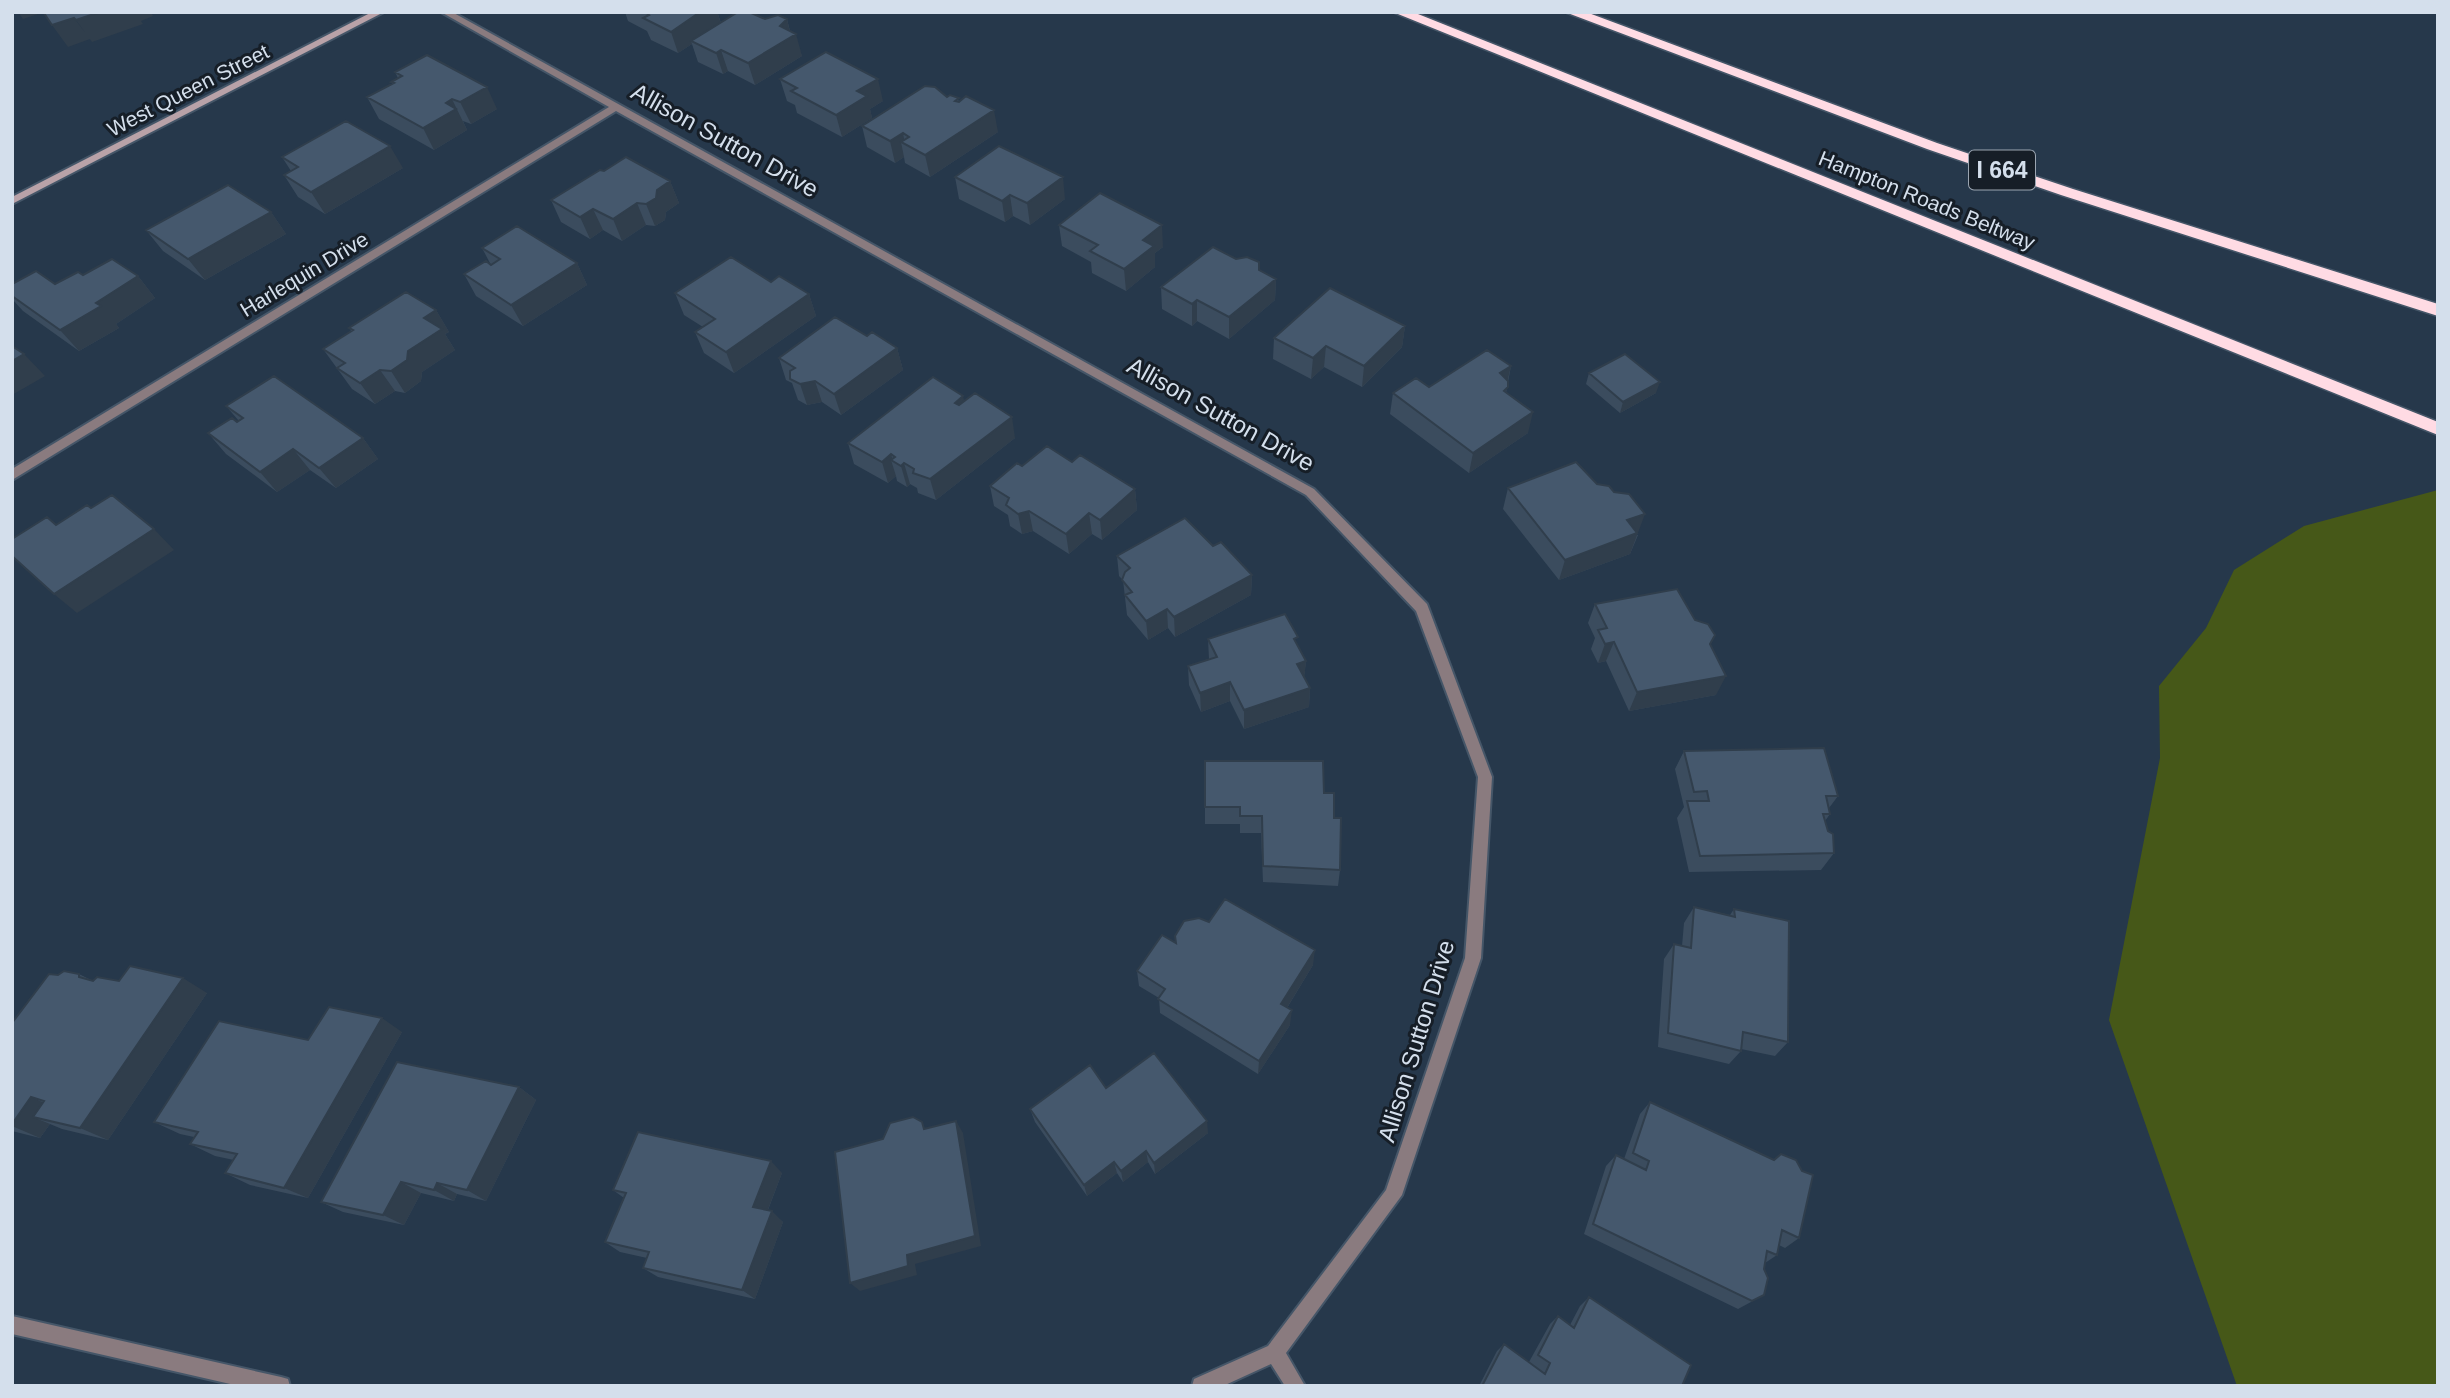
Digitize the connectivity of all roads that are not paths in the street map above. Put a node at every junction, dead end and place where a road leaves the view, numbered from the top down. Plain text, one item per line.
1 (380, 12) edge
2 (445, 12) edge
3 (1400, 12) edge
4 (1572, 12) edge
5 (616, 107) junction
6 (12, 201) edge
7 (2438, 310) edge
8 (2438, 429) edge
9 (12, 475) edge
10 (12, 1325) edge
11 (1275, 1353) junction
12 (281, 1386) edge
13 (1200, 1386) edge
14 (1296, 1386) edge

1 - 6 main road, West Queen Street
2 - 5 street, Allison Sutton Drive
3 - 8 highway, Hampton Roads Beltway
4 - 7 highway, Hampton Roads Beltway / I 664
5 - 9 street, Harlequin Drive
5 - 11 street, Allison Sutton Drive
10 - 12 street
11 - 13 street, Allison Sutton Drive
11 - 14 street

